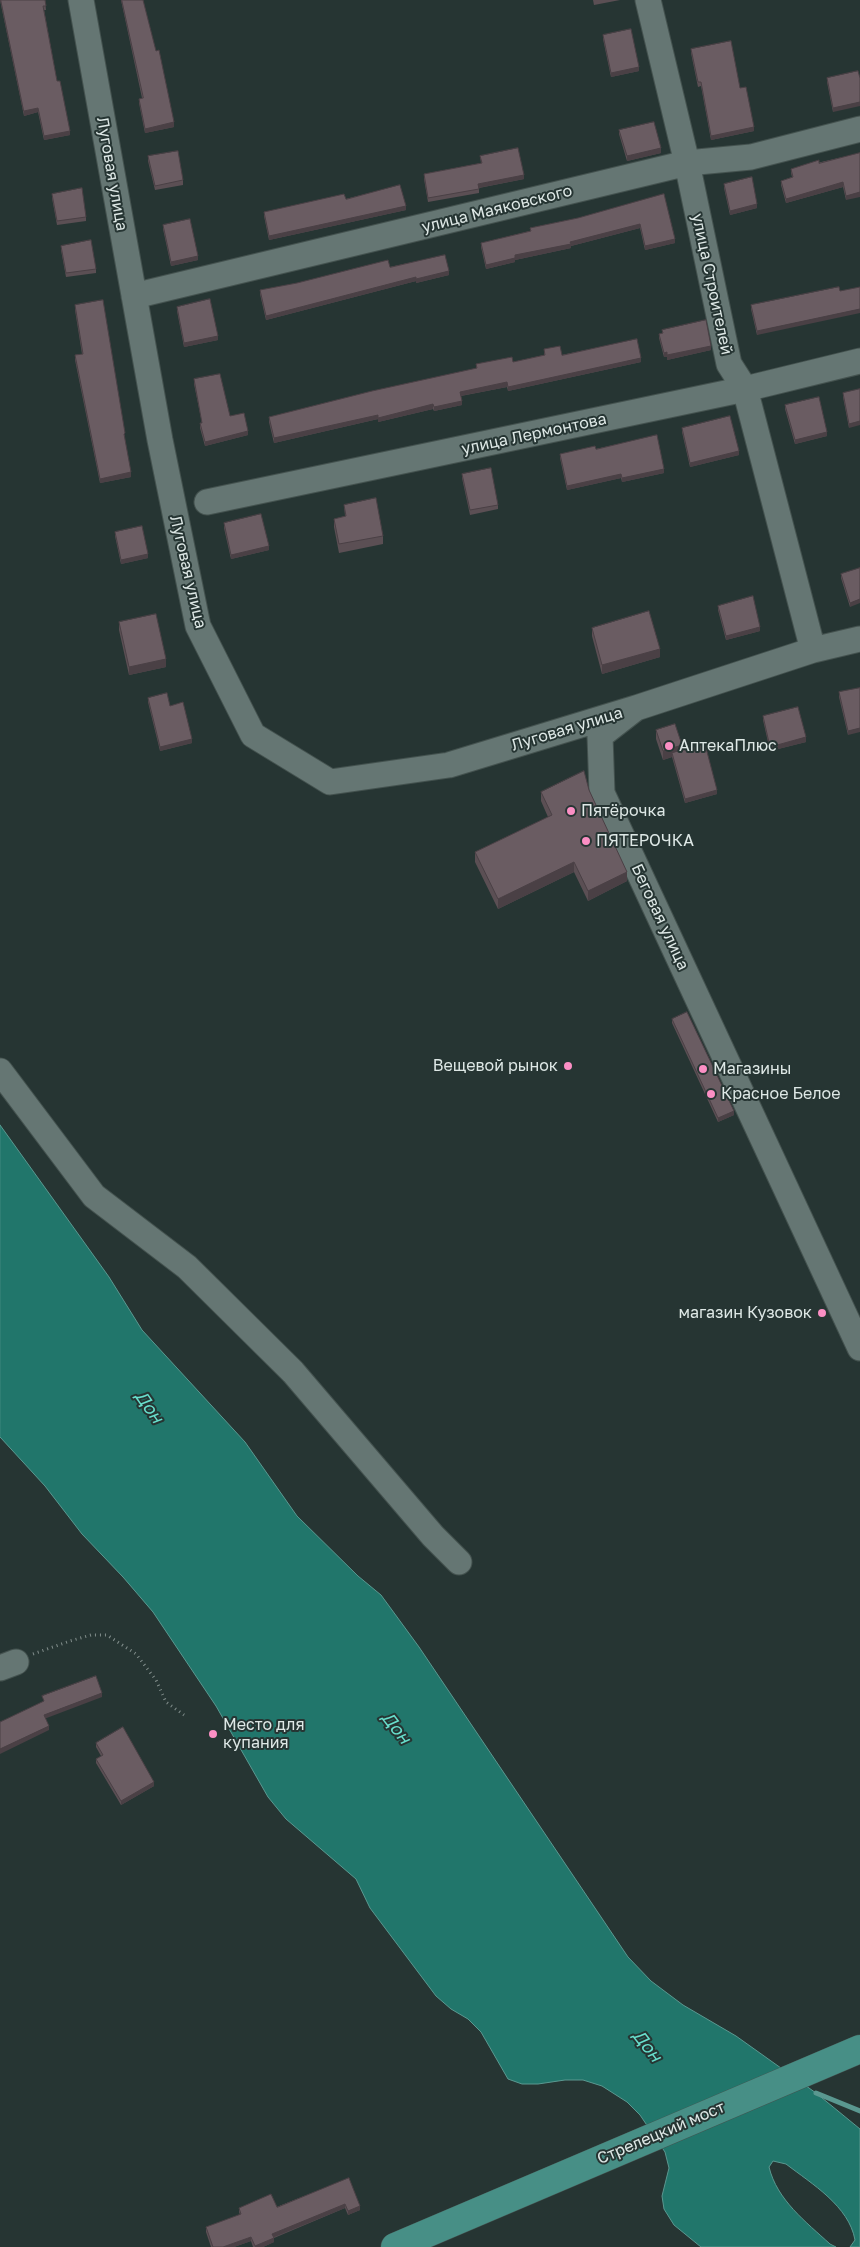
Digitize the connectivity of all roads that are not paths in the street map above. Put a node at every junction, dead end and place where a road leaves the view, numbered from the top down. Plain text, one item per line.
1 (81, 0) edge
2 (648, 0) edge
3 (860, 129) edge
4 (687, 163) junction
5 (134, 296) junction
6 (860, 361) edge
7 (744, 389) junction
8 (207, 502) dead end
9 (860, 639) edge
10 (813, 650) junction
11 (636, 708) junction
12 (0, 1071) edge
13 (860, 1348) edge
14 (459, 1562) dead end
15 (860, 2049) edge
16 (395, 2247) edge

1 - 5 street, Луговая улица
2 - 4 street, улица Строителей
3 - 4 street, улица Маяковского
4 - 5 street, улица Маяковского
4 - 7 street, улица Строителей
5 - 11 street, Луговая улица
6 - 7 street, улица Лермонтова
7 - 8 street, улица Лермонтова
7 - 10 street, улица Строителей
9 - 10 street, Беговая улица
10 - 11 street, Беговая улица
11 - 13 street, Беговая улица
12 - 14 street
15 - 16 main road, Стрелецкий мост

